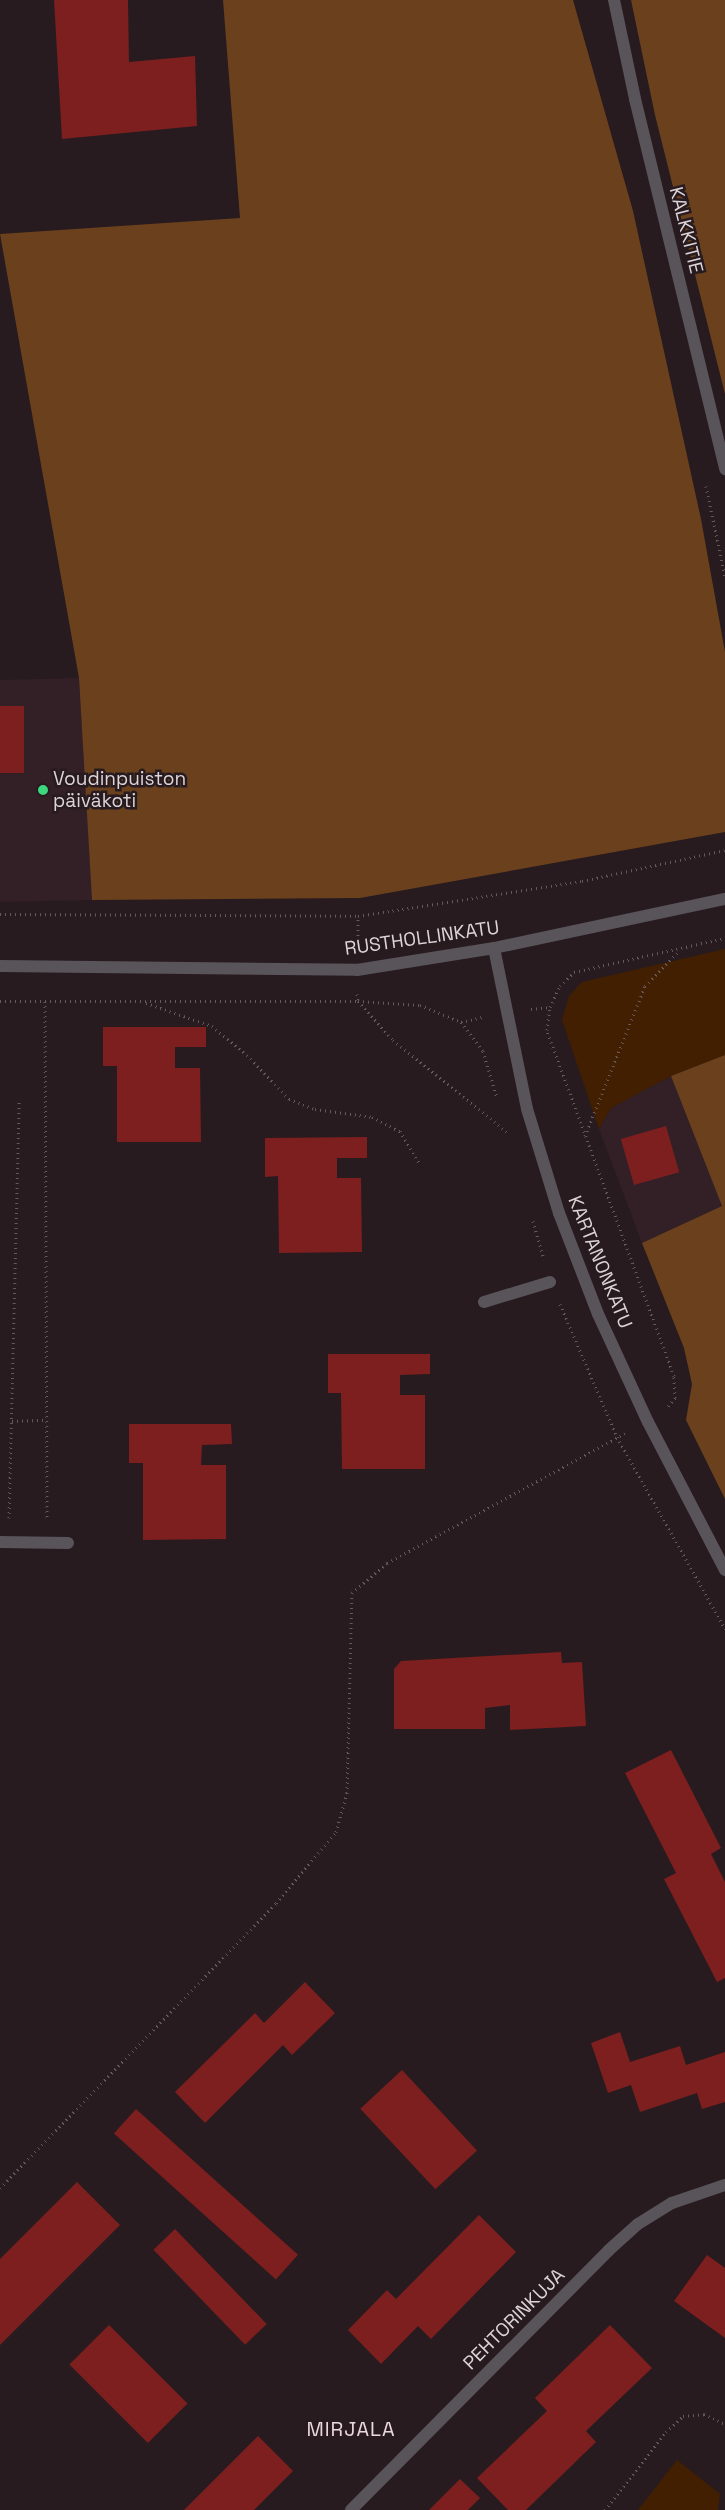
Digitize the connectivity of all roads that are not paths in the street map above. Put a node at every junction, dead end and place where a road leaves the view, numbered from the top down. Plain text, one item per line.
1 (614, 0) edge
2 (725, 469) edge
3 (725, 899) edge
4 (494, 948) junction
5 (0, 966) edge
6 (550, 1282) road end
7 (484, 1302) dead end
8 (0, 1542) edge
9 (68, 1543) dead end
10 (725, 1570) edge
11 (725, 2185) edge
12 (351, 2510) edge

1 - 2 street, KALKKITIE
3 - 4 street, RUSTHOLLINKATU
4 - 5 street, RUSTHOLLINKATU
4 - 10 street, KARTANONKATU
6 - 7 street
8 - 9 street
11 - 12 street, PEHTORINKUJA

